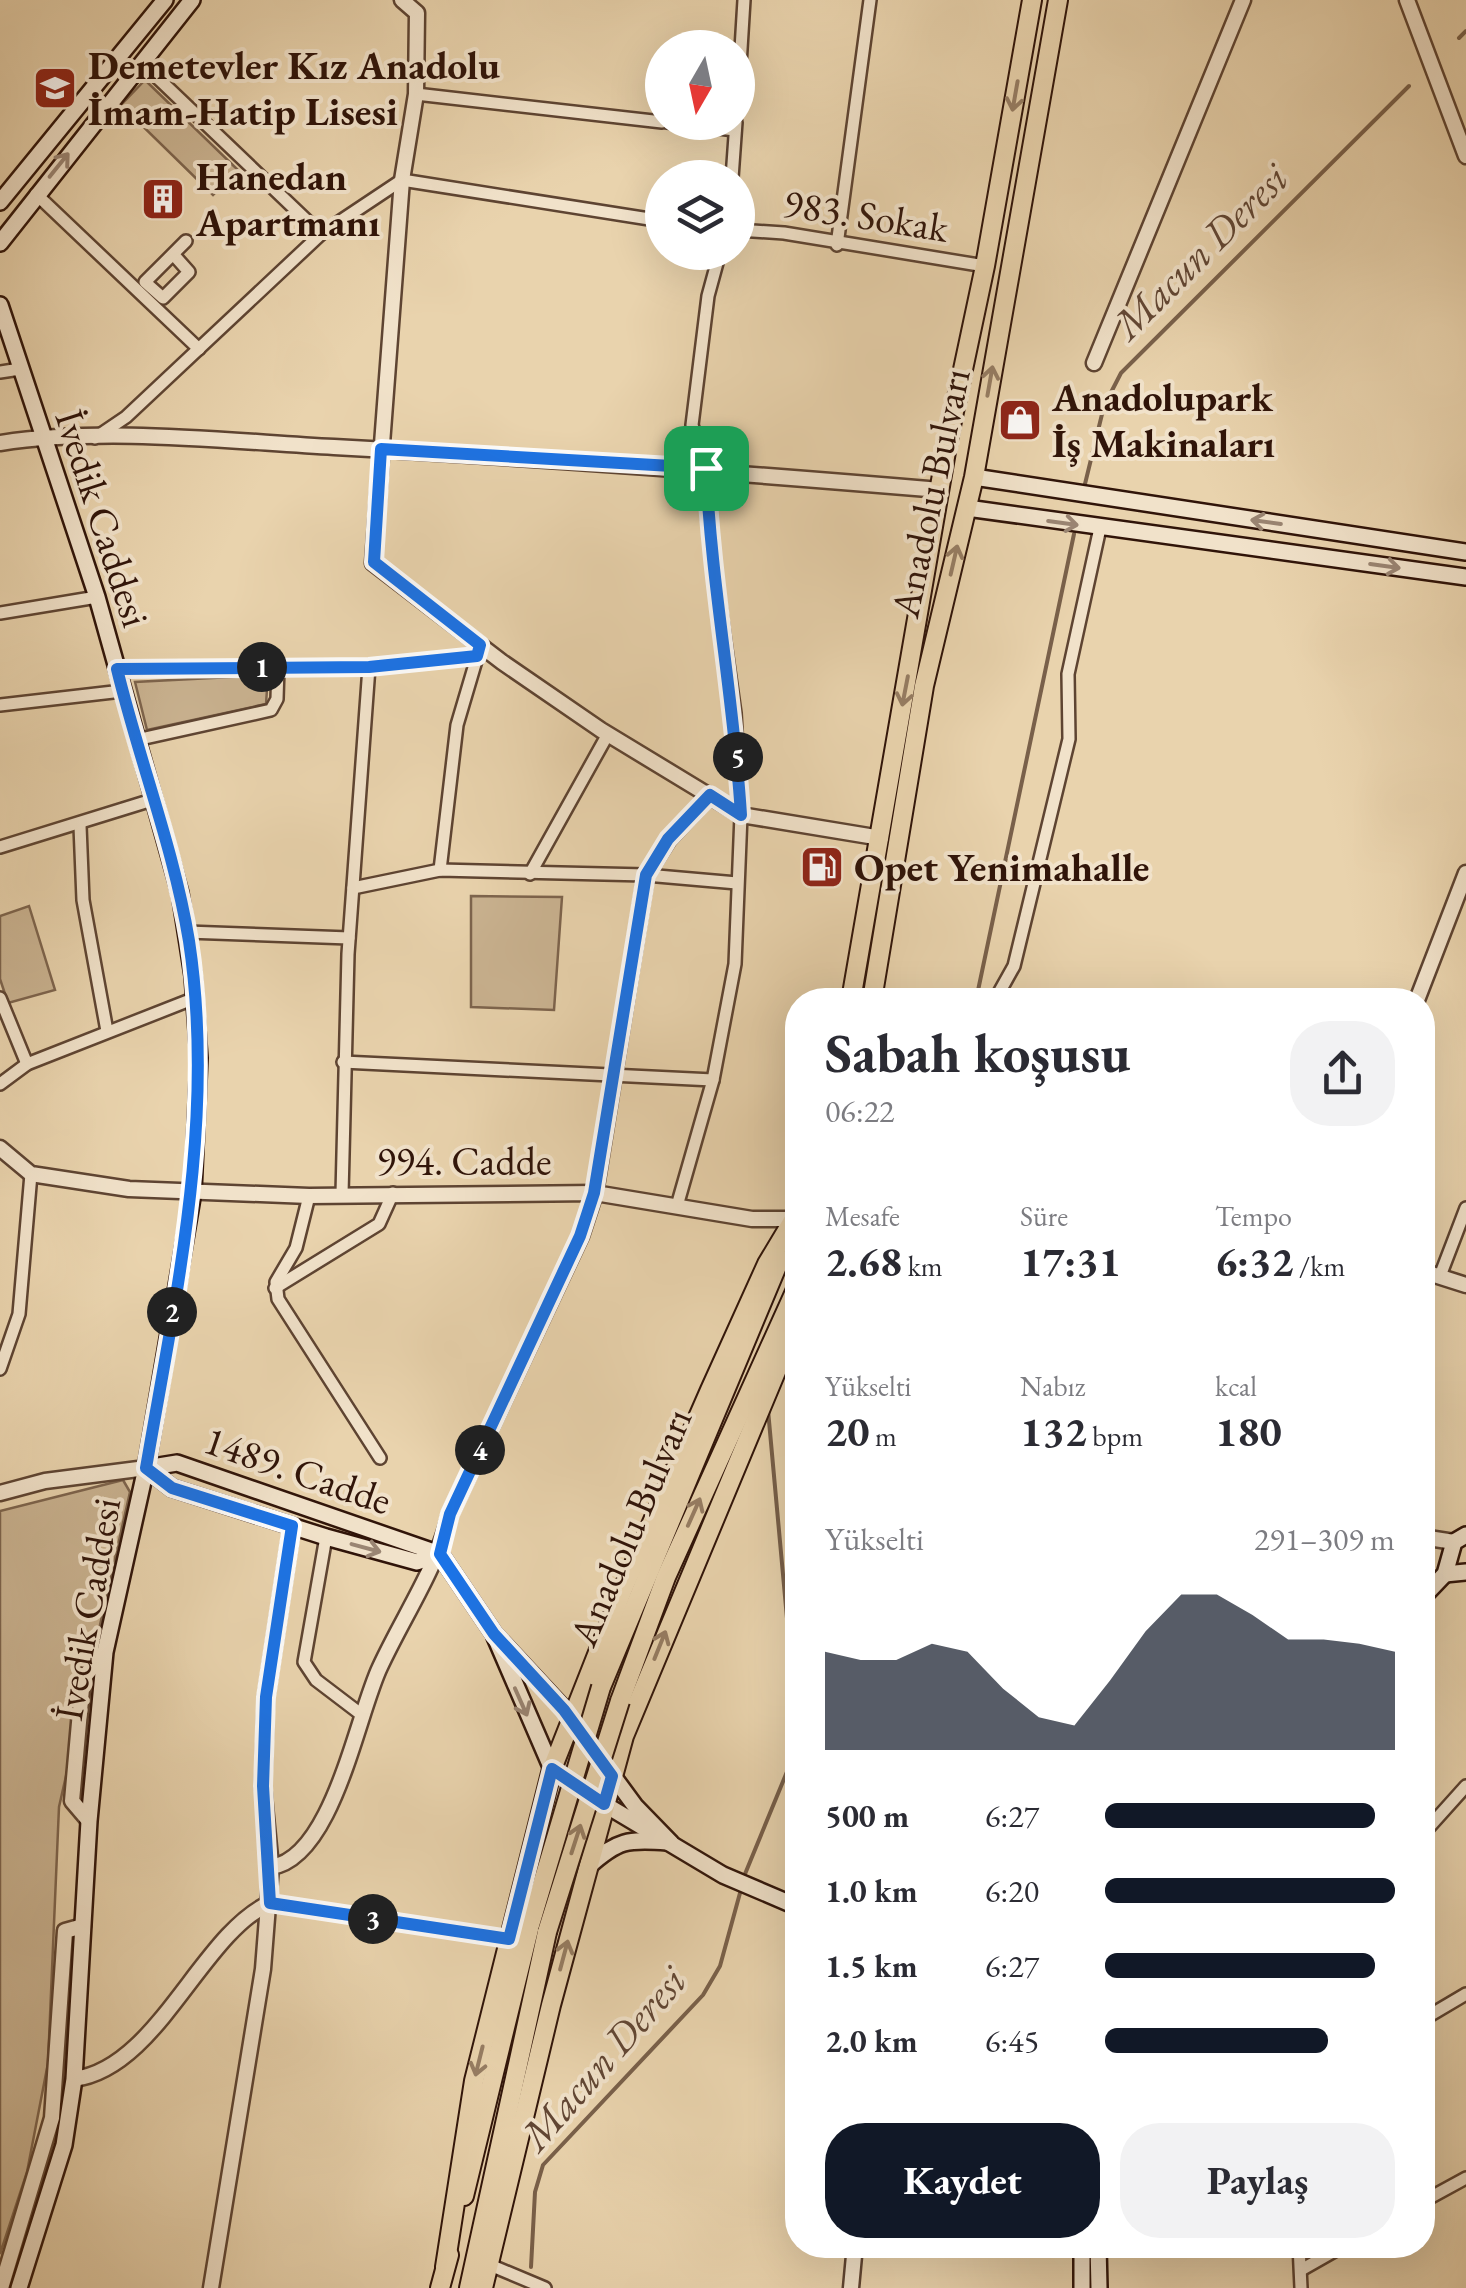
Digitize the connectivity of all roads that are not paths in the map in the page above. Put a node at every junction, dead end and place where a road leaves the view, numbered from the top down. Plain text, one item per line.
1 (165, 0) edge
2 (192, 0) edge
3 (402, 0) edge
4 (744, 0) edge
5 (870, 0) edge
6 (1032, 0) edge
7 (1058, 0) edge
8 (1244, 0) edge
9 (1408, 0) edge
10 (742, 30) edge
11 (142, 62) junction
12 (416, 94) junction
13 (645, 120) edge
14 (1466, 156) edge
15 (402, 180) junction
16 (36, 194) junction
17 (2, 196) edge
18 (645, 219) edge
19 (755, 231) edge
20 (321, 234) junction
21 (186, 240) dead end
22 (0, 242) edge
23 (838, 244) junction
24 (172, 254) dead end
25 (985, 266) junction
26 (715, 270) edge
27 (0, 305) edge
28 (199, 349) junction
29 (1094, 363) dead end
30 (20, 368) junction
31 (0, 372) edge
32 (42, 437) junction
33 (94, 438) junction
34 (0, 444) edge
35 (381, 449) junction
36 (706, 468) junction
37 (974, 477) junction
38 (940, 490) junction
39 (966, 508) junction
40 (1100, 528) junction
41 (1466, 552) edge
42 (1466, 578) edge
43 (96, 597) junction
44 (0, 613) edge
45 (478, 651) junction
46 (278, 667) junction
47 (369, 667) junction
48 (117, 669) junction
49 (122, 691) junction
50 (0, 704) edge
51 (608, 734) junction
52 (136, 740) junction
53 (710, 795) junction
54 (152, 800) junction
55 (741, 815) junction
56 (80, 826) junction
57 (881, 838) junction
58 (0, 847) edge
59 (440, 870) junction
60 (1466, 873) edge
61 (530, 874) junction
62 (646, 875) junction
63 (736, 883) junction
64 (353, 888) junction
65 (187, 932) junction
66 (349, 938) junction
67 (853, 988) edge
68 (874, 988) edge
69 (1002, 988) edge
70 (1422, 988) edge
71 (0, 998) edge
72 (195, 998) junction
73 (107, 1031) junction
74 (344, 1062) junction
75 (26, 1064) junction
76 (612, 1072) junction
77 (714, 1080) junction
78 (0, 1084) edge
79 (0, 1148) edge
80 (32, 1174) junction
81 (193, 1192) junction
82 (392, 1193) junction
83 (594, 1193) junction
84 (342, 1194) junction
85 (310, 1196) junction
86 (677, 1206) junction
87 (1466, 1208) edge
88 (785, 1214) edge
89 (785, 1232) edge
90 (785, 1246) edge
91 (1435, 1274) edge
92 (1440, 1276) junction
93 (1466, 1285) edge
94 (275, 1288) junction
95 (785, 1313) edge
96 (785, 1350) edge
97 (0, 1368) edge
98 (380, 1458) dead end
99 (146, 1468) junction
100 (0, 1492) edge
101 (297, 1507) junction
102 (292, 1526) junction
103 (326, 1537) junction
104 (1435, 1538) edge
105 (1460, 1539) edge
106 (440, 1554) junction
107 (1466, 1572) edge
108 (1446, 1574) junction
109 (1435, 1585) edge
110 (494, 1634) junction
111 (362, 1715) junction
112 (572, 1722) junction
113 (552, 1769) junction
114 (612, 1776) junction
115 (1466, 1786) edge
116 (604, 1804) junction
117 (1435, 1821) edge
118 (670, 1843) junction
119 (271, 1868) junction
120 (587, 1868) junction
121 (785, 1901) edge
122 (270, 1903) junction
123 (83, 1926) junction
124 (538, 1928) junction
125 (509, 1939) junction
126 (1466, 1994) edge
127 (1435, 2012) edge
128 (59, 2042) junction
129 (78, 2043) junction
130 (74, 2079) junction
131 (1466, 2178) edge
132 (1435, 2195) edge
133 (24, 2215) junction
134 (42, 2221) junction
135 (853, 2258) edge
136 (1082, 2258) edge
137 (1098, 2258) edge
138 (1300, 2258) edge
139 (1323, 2258) edge
140 (490, 2265) junction
141 (446, 2266) junction
142 (1301, 2270) junction
143 (1, 2288) edge
144 (19, 2288) edge
145 (211, 2288) edge
146 (440, 2288) edge
147 (469, 2288) edge
148 (483, 2288) edge
149 (545, 2288) edge
150 (850, 2288) edge
151 (1082, 2288) edge
152 (1099, 2288) edge
153 (1301, 2288) edge

1 - 17 main road
2 - 11 main road
3 - 12 street
4 - 10 street
5 - 23 street
6 -> 25 main road, Anadolu Bulvarı
37 -> 7 main road, Anadolu Bulvarı
8 - 29 street
9 - 14 street
16 -> 11 main road
11 - 20 street
12 - 13 street
12 - 15 street
15 - 18 street
15 - 20 street
15 - 35 street
16 - 22 main road
16 - 28 street
19 - 23 street, 983. Sokak
20 - 28 street
21 - 24 street
23 - 25 street, 983. Sokak
25 - 38 main road, Anadolu Bulvarı
26 - 36 street
27 - 30 main road, İvedik Caddesi
28 - 33 street
30 - 31 street
30 - 32 main road, İvedik Caddesi
32 - 33 street
32 - 34 street
32 - 43 main road, İvedik Caddesi
33 - 35 street
35 - 36 street
35 - 45 street
36 - 38 street
36 - 55 street
37 - 39 main road, Anadolu Bulvarı
41 -> 37 main road
38 -> 57 main road, Anadolu Bulvarı
39 -> 40 main road
68 -> 39 main road, Anadolu Bulvarı
40 -> 42 main road
40 - 69 street
43 - 44 street
43 - 48 main road, İvedik Caddesi
45 - 47 street
45 - 51 street
45 - 59 street
46 - 47 street
46 - 48 street
46 - 52 street
47 - 64 street
48 - 49 main road, İvedik Caddesi
49 - 50 street
49 - 52 main road, İvedik Caddesi
51 - 53 street
51 - 61 street
52 - 54 main road, İvedik Caddesi
53 - 55 street
53 - 62 street
54 - 56 street
54 - 65 main road, İvedik Caddesi
55 - 57 street
55 - 63 street
56 - 58 street
56 - 73 street
57 - 67 main road, Anadolu Bulvarı
59 - 61 street
59 - 64 street
60 - 70 street
61 - 62 street
62 - 63 street
62 - 76 street
63 - 77 street
64 - 66 street
65 - 66 street
65 - 72 main road, İvedik Caddesi
66 - 74 street
71 - 75 street
72 - 73 street
72 - 81 main road, İvedik Caddesi
73 - 75 street
74 - 76 street
74 - 84 street
75 - 78 street
76 - 77 street
76 - 83 street
77 - 86 street
79 - 80 street
80 - 81 street, 994. Cadde
80 - 97 street
81 - 85 street, 994. Cadde
81 - 99 main road, İvedik Caddesi
82 - 83 street, 994. Cadde
82 - 84 street, 994. Cadde
82 - 94 street
83 - 86 street, 994. Cadde
83 - 106 street
84 - 85 street, 994. Cadde
85 - 94 street
86 - 88 street, 994. Cadde
87 - 92 street
89 - 112 main road
90 - 124 main road, Anadolu Bulvarı, bridge
91 - 92 street
92 - 93 street
94 - 98 street
124 -> 95 main road, Anadolu Bulvarı, bridge
114 -> 96 main road
99 - 100 street
99 - 101 main road, 1489. Cadde
99 - 102 main road, 1489. Cadde
99 - 123 main road, İvedik Caddesi
101 - 102 main road
101 - 106 main road, 1489. Cadde
102 - 103 main road, 1489. Cadde
102 - 119 street
103 -> 106 main road, 1489. Cadde
103 - 111 street
104 - 105 street
105 - 108 main road
106 - 110 main road
106 - 111 street
107 - 108 main road
108 - 109 main road
110 - 112 main road
110 -> 113 main road
111 - 119 street
112 - 113 main road
112 - 114 main road
113 - 116 main road
113 - 125 main road
114 - 116 main road
114 - 118 main road
115 - 117 street
116 - 118 main road
116 - 120 main road
118 - 120 main road
118 - 121 main road
119 - 122 street
140 -> 120 main road
122 - 125 street
122 - 130 street
122 - 145 street
123 - 128 street
123 - 129 main road, İvedik Caddesi
124 - 141 main road, Anadolu Bulvarı
124 - 147 main road, Anadolu Bulvarı
125 -> 141 main road
126 - 127 street
128 - 129 street
128 - 133 street
129 - 130 main road, İvedik Caddesi
130 - 134 main road, İvedik Caddesi
131 - 132 street
133 - 134 street
133 - 143 street
134 - 144 main road, İvedik Caddesi
135 - 150 street
136 - 151 main road
137 - 152 main road
138 - 142 street
139 - 142 street
140 - 148 main road
140 - 149 street
141 - 146 main road, Anadolu Bulvarı
142 - 153 street

